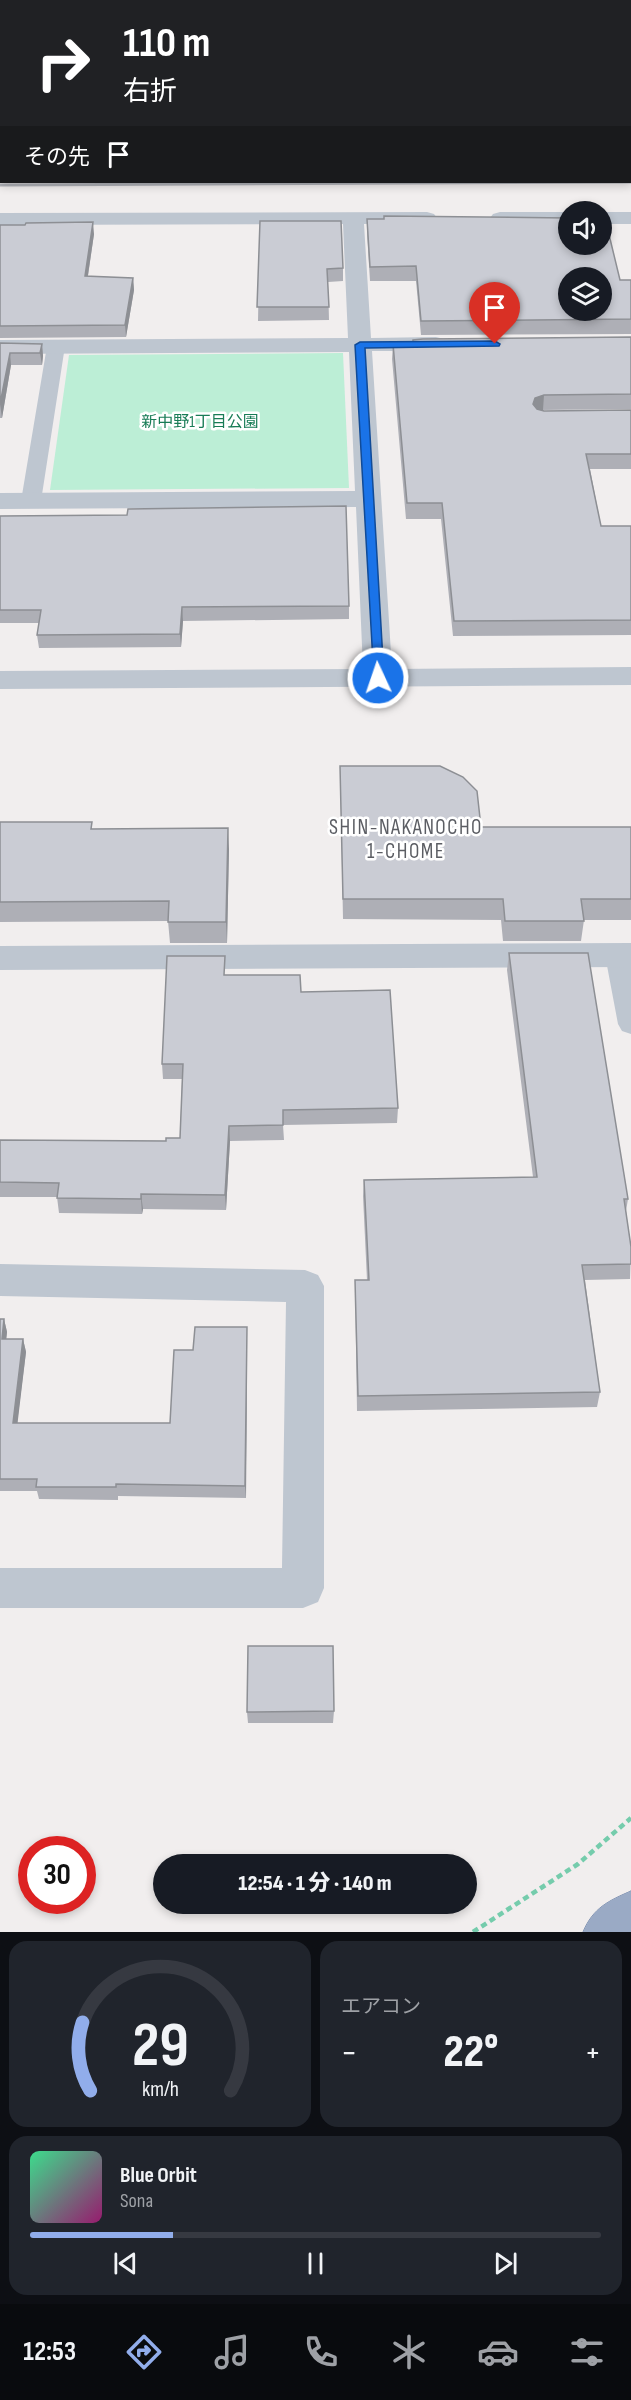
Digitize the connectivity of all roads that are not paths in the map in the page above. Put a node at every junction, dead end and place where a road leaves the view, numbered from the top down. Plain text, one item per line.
1 (353, 218) junction
2 (449, 218) edge
3 (485, 218) edge
4 (558, 218) edge
5 (612, 218) edge
6 (631, 218) edge
7 (0, 219) edge
8 (454, 344) edge
9 (360, 345) junction
10 (56, 346) junction
11 (0, 347) edge
12 (369, 499) junction
13 (0, 501) edge
14 (31, 501) junction
15 (631, 676) edge
16 (378, 678) junction
17 (0, 680) edge
18 (625, 955) edge
19 (0, 958) edge
20 (631, 1023) edge
21 (0, 1280) edge
22 (0, 1588) edge
23 (631, 1915) edge
24 (607, 1932) edge

1 - 2 street
1 - 7 street
1 - 9 street
3 - 4 street
5 - 6 street
8 - 9 street
9 - 10 street
9 - 12 street
10 - 11 street
10 - 14 lane
12 - 14 street
12 - 16 street
13 - 14 street
15 - 16 street
16 - 17 street
18 - 19 street
18 - 20 lane
21 - 22 street
23 - 24 highway

